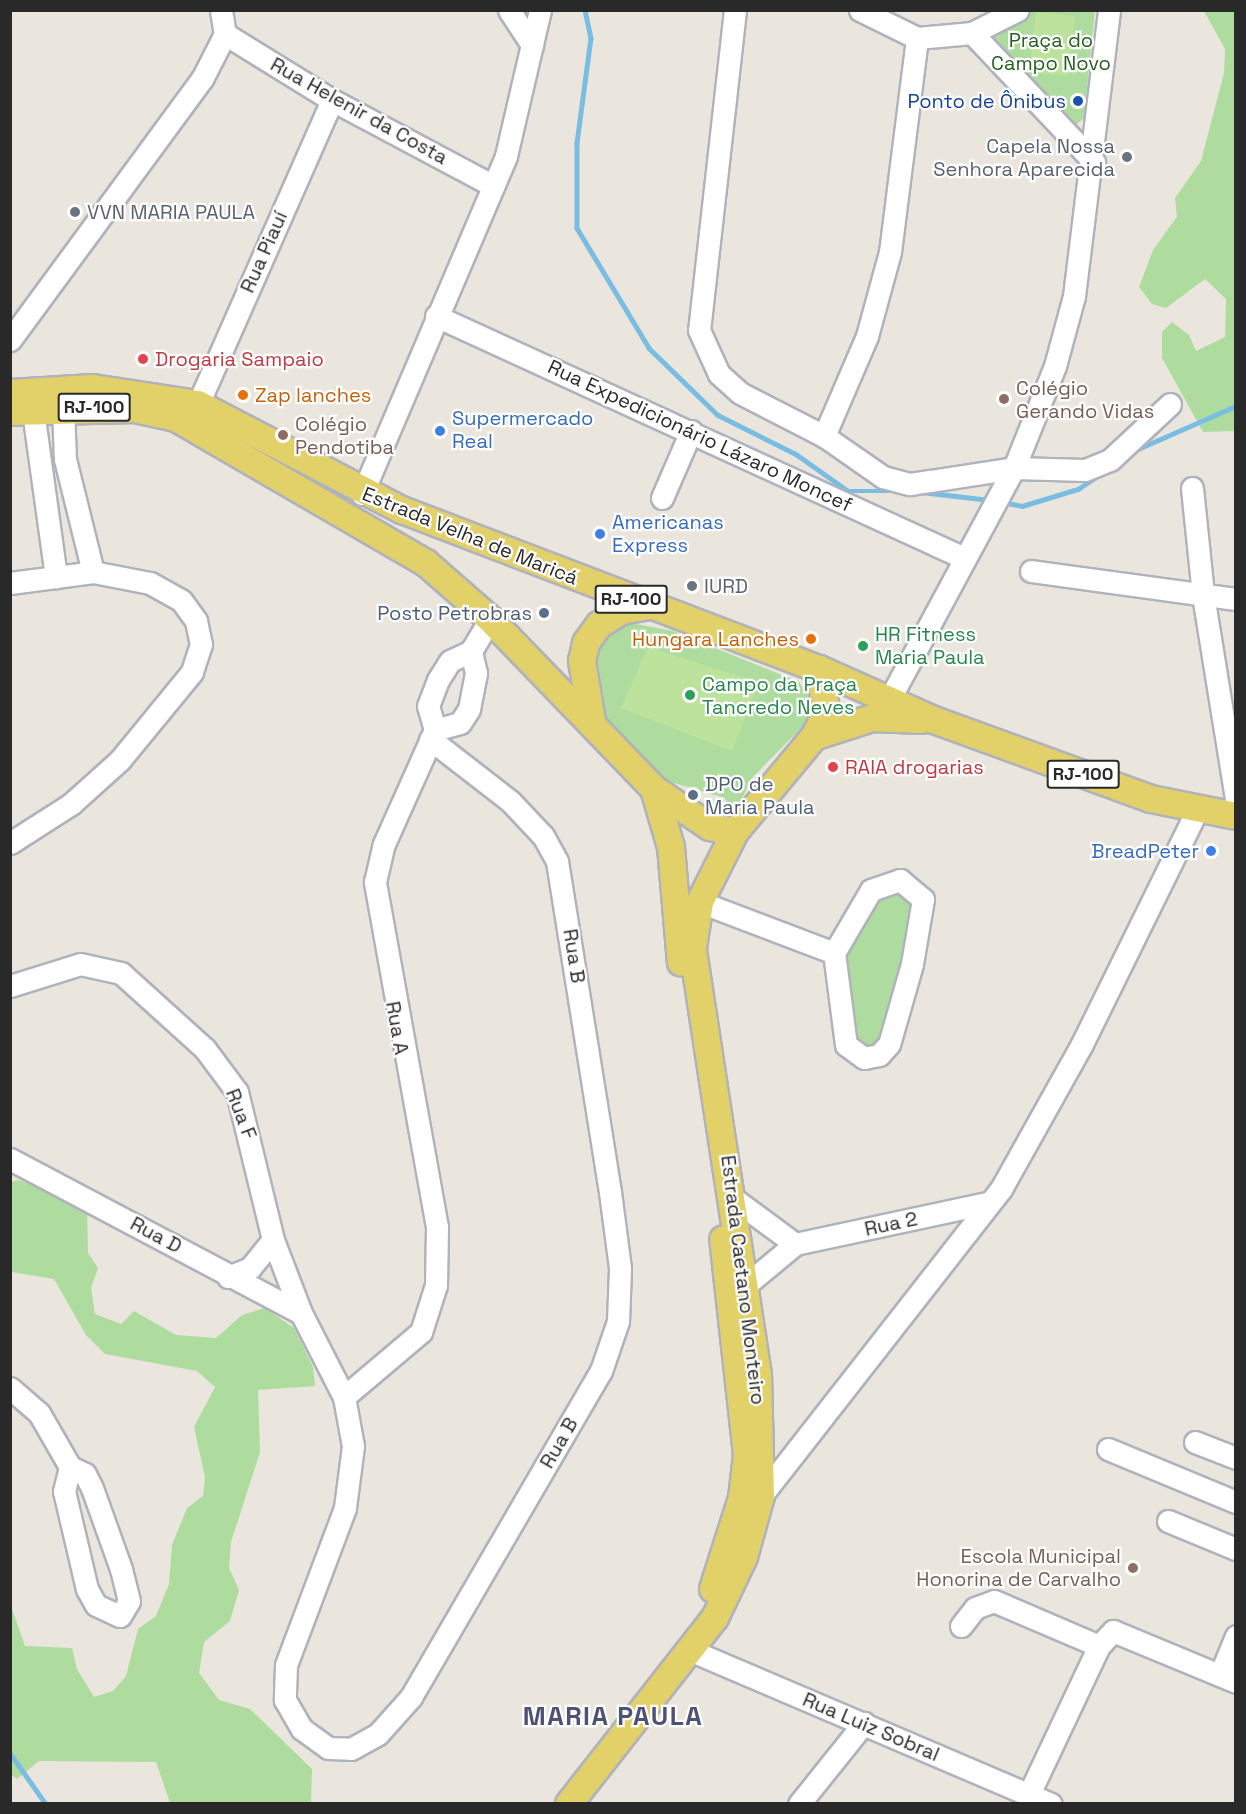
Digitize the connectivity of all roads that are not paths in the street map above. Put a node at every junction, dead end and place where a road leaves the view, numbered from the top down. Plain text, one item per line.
1 (221, 10) edge
2 (509, 10) edge
3 (735, 10) edge
4 (860, 10) edge
5 (1018, 10) edge
6 (1109, 10) edge
7 (538, 15) edge
8 (972, 33) junction
9 (225, 34) junction
10 (916, 38) junction
11 (532, 45) junction
12 (332, 100) junction
13 (1094, 162) junction
14 (494, 186) junction
15 (436, 316) junction
16 (10, 340) edge
17 (10, 393) edge
18 (198, 404) junction
19 (1170, 404) dead end
20 (63, 408) junction
21 (22, 411) edge
22 (691, 431) junction
23 (824, 436) junction
24 (1014, 468) junction
25 (1192, 488) dead end
26 (362, 494) junction
27 (662, 498) dead end
28 (444, 526) junction
29 (969, 549) junction
30 (426, 564) junction
31 (1031, 571) dead end
32 (93, 572) junction
33 (56, 577) junction
34 (10, 583) edge
35 (1203, 595) junction
36 (1236, 599) edge
37 (649, 606) junction
38 (490, 619) junction
39 (471, 651) junction
40 (819, 669) junction
41 (889, 700) junction
42 (934, 720) junction
43 (592, 722) junction
44 (433, 735) junction
45 (814, 736) junction
46 (654, 789) junction
47 (1236, 800) edge
48 (1198, 808) junction
49 (1236, 816) edge
50 (735, 832) junction
51 (10, 843) edge
52 (700, 902) junction
53 (834, 953) junction
54 (10, 986) edge
55 (10, 1159) edge
56 (734, 1199) junction
57 (987, 1203) junction
58 (273, 1240) junction
59 (795, 1244) junction
60 (228, 1277) junction
61 (747, 1284) junction
62 (301, 1313) junction
63 (10, 1388) edge
64 (344, 1397) junction
65 (1195, 1442) dead end
66 (1108, 1449) dead end
67 (1236, 1458) edge
68 (70, 1467) junction
69 (760, 1496) junction
70 (1236, 1502) edge
71 (1168, 1521) dead end
72 (1236, 1549) edge
73 (961, 1626) dead end
74 (1236, 1636) edge
75 (1099, 1646) junction
76 (692, 1651) junction
77 (1228, 1679) edge
78 (864, 1723) junction
79 (1029, 1794) junction
80 (549, 1803) edge
81 (569, 1803) edge
82 (799, 1803) edge
83 (1051, 1803) edge

1 - 9 street
2 - 11 street
3 - 23 street
4 - 10 street
5 - 8 street
6 - 13 street
7 - 11 street
8 - 10 street
8 - 13 street
9 - 12 street, Rua Helenir da Costa
9 - 16 street
10 - 23 street
11 - 14 street
12 - 14 street, Rua Helenir da Costa
12 - 18 street, Rua Piauí
13 - 24 street
14 - 15 street
15 - 22 street, Rua Expedicionário Lázaro Moncef
15 - 26 street
17 - 18 main road, Estrada Velha de Maricá / RJ-100
18 - 26 main road, Estrada Velha de Maricá / RJ-100
19 - 24 street
20 - 21 main road, Estrada Velha de Maricá / RJ-100
20 - 30 main road, Estrada Velha de Maricá / RJ-100
20 - 32 street
21 - 33 street
22 - 27 street
22 - 29 street, Rua Expedicionário Lázaro Moncef
23 - 24 street
24 - 29 street
25 - 35 street
26 - 28 main road, Estrada Velha de Maricá / RJ-100
28 - 30 main road
28 - 37 main road, Estrada Velha de Maricá / RJ-100
29 - 41 street
30 - 38 main road, Estrada Velha de Maricá / RJ-100
31 - 35 street
32 - 33 street
32 - 51 street
33 - 34 street
35 - 36 street
35 - 47 street
37 - 40 main road, Estrada Velha de Maricá / RJ-100
37 - 43 main road
38 - 39 street
38 - 43 main road, Estrada Velha de Maricá / RJ-100
39 - 44 street
39 - 44 street
40 - 41 main road, Estrada Velha de Maricá / RJ-100
40 - 45 main road, Estrada Caetano Monteiro
41 - 42 main road, Estrada Velha de Maricá / RJ-100
42 - 45 main road, RJ-100
42 - 48 main road, Estrada Velha de Maricá / RJ-100
43 - 46 main road, Estrada Velha de Maricá / RJ-100
44 - 64 street, Rua A
44 - 64 street, Rua B
45 - 50 main road, Estrada Caetano Monteiro
46 - 50 main road, Estrada Velha de Maricá / RJ-100
46 - 80 main road, Estrada Caetano Monteiro
48 - 49 main road, Estrada Velha de Maricá / RJ-100
48 - 57 street
50 - 52 main road, Estrada Caetano Monteiro
52 - 53 street
52 - 56 main road, Estrada Caetano Monteiro
53 - 53 street
54 - 58 street, Rua F
55 - 60 street, Rua D
56 - 59 street
56 - 61 main road, Estrada Caetano Monteiro
57 - 59 street, Rua 2
57 - 69 street
58 - 60 street
58 - 62 street, Rua F
59 - 61 street, Rua 2
60 - 62 street, Rua D
61 - 69 main road, Estrada Caetano Monteiro
62 - 64 street, Rua F
63 - 68 street
65 - 67 street
66 - 70 street
68 - 68 street
69 - 76 main road, Estrada Caetano Monteiro
71 - 72 street
73 - 75 street
74 - 77 street
75 - 77 street
75 - 79 street
76 - 78 street, Rua Luiz Sobral
76 - 81 main road, Estrada Caetano Monteiro
78 - 79 street, Rua Luiz Sobral
78 - 82 street
79 - 83 street, Rua Luiz Sobral

